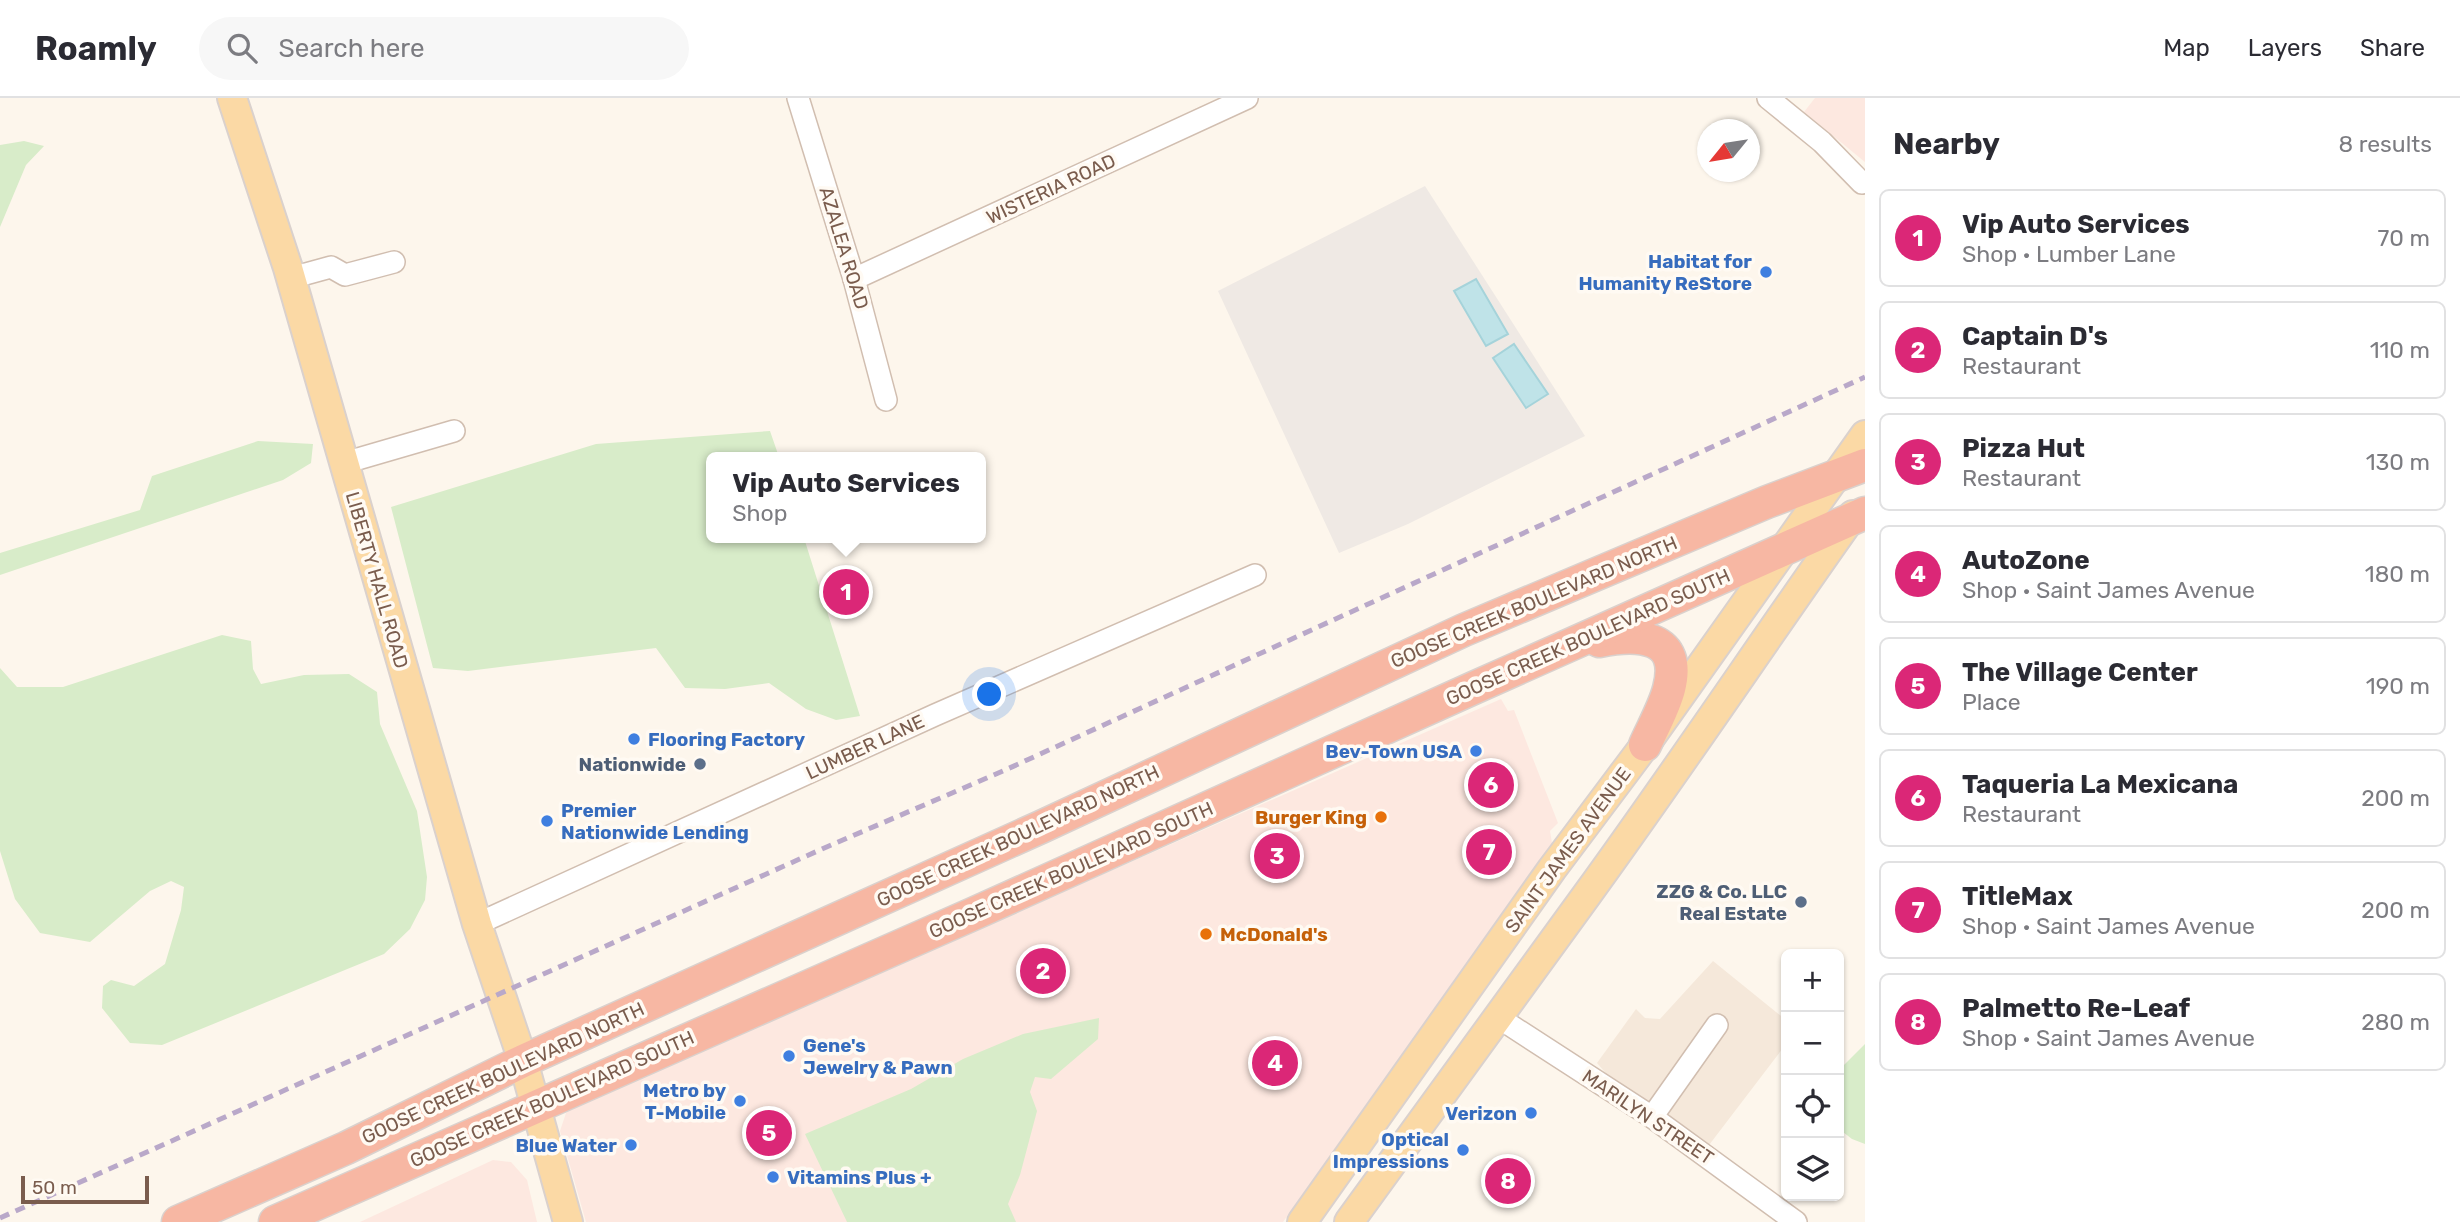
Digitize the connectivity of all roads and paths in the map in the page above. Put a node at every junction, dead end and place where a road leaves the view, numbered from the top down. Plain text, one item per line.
1 (232, 98) edge
2 (798, 98) edge
3 (1247, 98) edge
4 (1768, 98) edge
5 (1862, 183) dead end
6 (394, 262) dead end
7 (290, 278) junction
8 (854, 279) junction
9 (886, 400) dead end
10 (454, 431) dead end
11 (1865, 435) edge
12 (344, 463) junction
13 (1865, 465) edge
14 (1833, 478) junction
15 (1860, 510) edge
16 (1786, 548) junction
17 (1255, 575) dead end
18 (1560, 649) junction
19 (1645, 746) junction
20 (477, 924) junction
21 (1496, 1016) junction
22 (1717, 1025) dead end
23 (523, 1061) junction
24 (536, 1106) junction
25 (1652, 1117) junction
26 (178, 1222) edge
27 (275, 1222) edge
28 (568, 1222) edge
29 (1303, 1222) edge
30 (1349, 1222) edge
31 (1796, 1222) edge

1 - 7 main road, LIBERTY HALL ROAD
2 - 8 street, AZALEA ROAD
3 - 8 street, WISTERIA ROAD
4 - 5 street
6 - 7 street
7 - 12 main road, LIBERTY HALL ROAD
8 - 9 street, AZALEA ROAD
10 - 12 street
11 - 14 main road, SAINT JAMES AVENUE
12 - 20 main road, LIBERTY HALL ROAD
13 - 14 highway, GOOSE CREEK BOULEVARD NORTH
14 - 16 main road, SAINT JAMES AVENUE
14 - 23 highway, GOOSE CREEK BOULEVARD NORTH
15 - 16 highway, GOOSE CREEK BOULEVARD SOUTH
15 - 21 main road, SAINT JAMES AVENUE
16 - 18 highway, GOOSE CREEK BOULEVARD SOUTH
16 - 19 main road, SAINT JAMES AVENUE
17 - 20 street, LUMBER LANE
18 - 19 highway
18 - 24 highway, GOOSE CREEK BOULEVARD SOUTH
19 - 29 main road, SAINT JAMES AVENUE
20 - 23 main road, LIBERTY HALL ROAD
21 - 25 street, MARILYN STREET
21 - 30 main road, SAINT JAMES AVENUE
22 - 25 street
23 - 24 main road, LIBERTY HALL ROAD
23 - 26 highway, GOOSE CREEK BOULEVARD NORTH
24 - 27 highway, GOOSE CREEK BOULEVARD SOUTH
24 - 28 main road, LIBERTY HALL ROAD
25 - 31 street, MARILYN STREET

